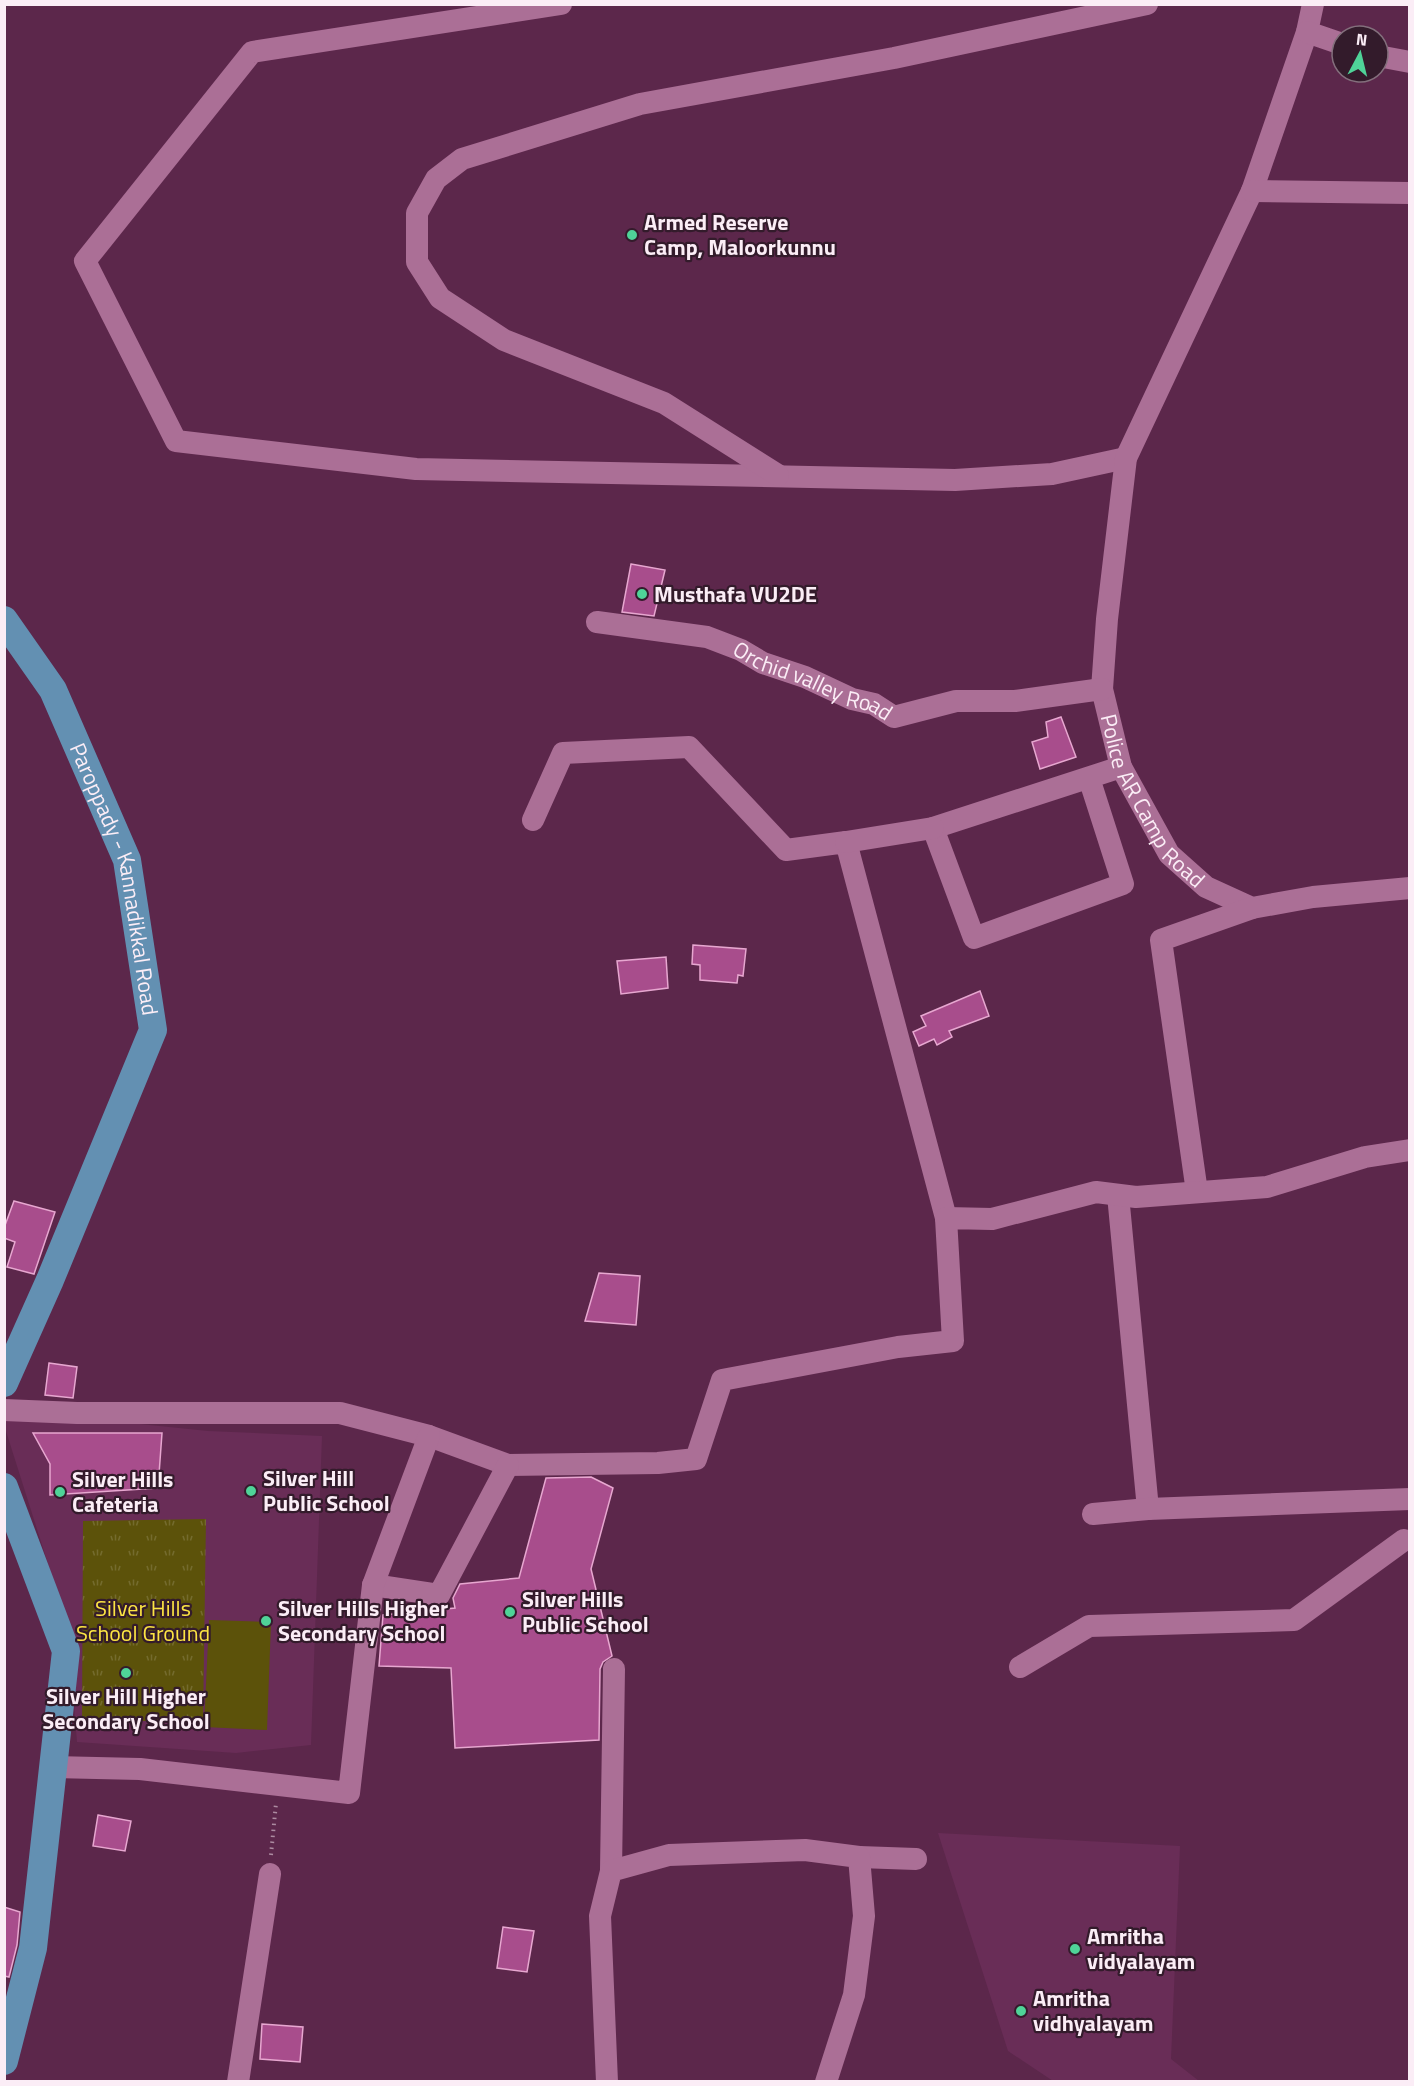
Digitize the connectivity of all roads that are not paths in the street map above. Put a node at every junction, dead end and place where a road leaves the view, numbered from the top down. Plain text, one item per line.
1 (561, 4) edge
2 (1147, 4) edge
3 (1313, 4) edge
4 (1307, 32) junction
5 (1330, 40) edge
6 (1390, 58) edge
7 (1410, 62) edge
8 (1252, 191) junction
9 (1410, 193) edge
10 (1126, 458) junction
11 (778, 475) junction
12 (4, 620) edge
13 (597, 622) dead end
14 (1102, 689) junction
15 (1121, 767) junction
16 (1089, 778) junction
17 (533, 820) dead end
18 (933, 828) junction
19 (846, 843) junction
20 (1410, 888) edge
21 (1252, 908) junction
22 (1410, 1150) edge
23 (1197, 1192) junction
24 (1118, 1195) junction
25 (946, 1218) junction
26 (4, 1383) edge
27 (4, 1410) edge
28 (429, 1436) junction
29 (508, 1465) junction
30 (4, 1487) edge
31 (1410, 1499) edge
32 (1148, 1509) junction
33 (1092, 1514) dead end
34 (1404, 1540) dead end
35 (373, 1585) junction
36 (1020, 1667) dead end
37 (614, 1669) dead end
38 (53, 1767) junction
39 (859, 1857) junction
40 (916, 1859) dead end
41 (611, 1871) junction
42 (270, 1874) road end
43 (4, 2061) edge
44 (238, 2082) edge
45 (608, 2082) edge
46 (826, 2082) edge

1 - 11 street
2 - 11 street
3 - 4 street, Police AR Camp Road
4 - 5 street
4 - 8 street, Police AR Camp Road
6 - 7 street
8 - 9 street
8 - 10 street, Police AR Camp Road
10 - 11 street
10 - 14 street, Police AR Camp Road
12 - 26 main road, Paroppady - Kannadikkal Road
13 - 14 street, Orchid valley Road
14 - 15 street, Police AR Camp Road
15 - 16 street
15 - 21 street, Police AR Camp Road
16 - 18 street
16 - 18 street
17 - 19 street
18 - 19 street
19 - 25 street
20 - 21 street
21 - 23 street
22 - 23 street
23 - 24 street
24 - 25 street
24 - 32 street
25 - 29 street
27 - 28 street
28 - 29 street
28 - 35 street
29 - 35 street
30 - 38 main road
31 - 32 street
32 - 33 street
34 - 36 street
35 - 38 street
37 - 41 street
38 - 43 main road
39 - 40 street
39 - 41 street
39 - 46 street
41 - 45 street
42 - 44 street

